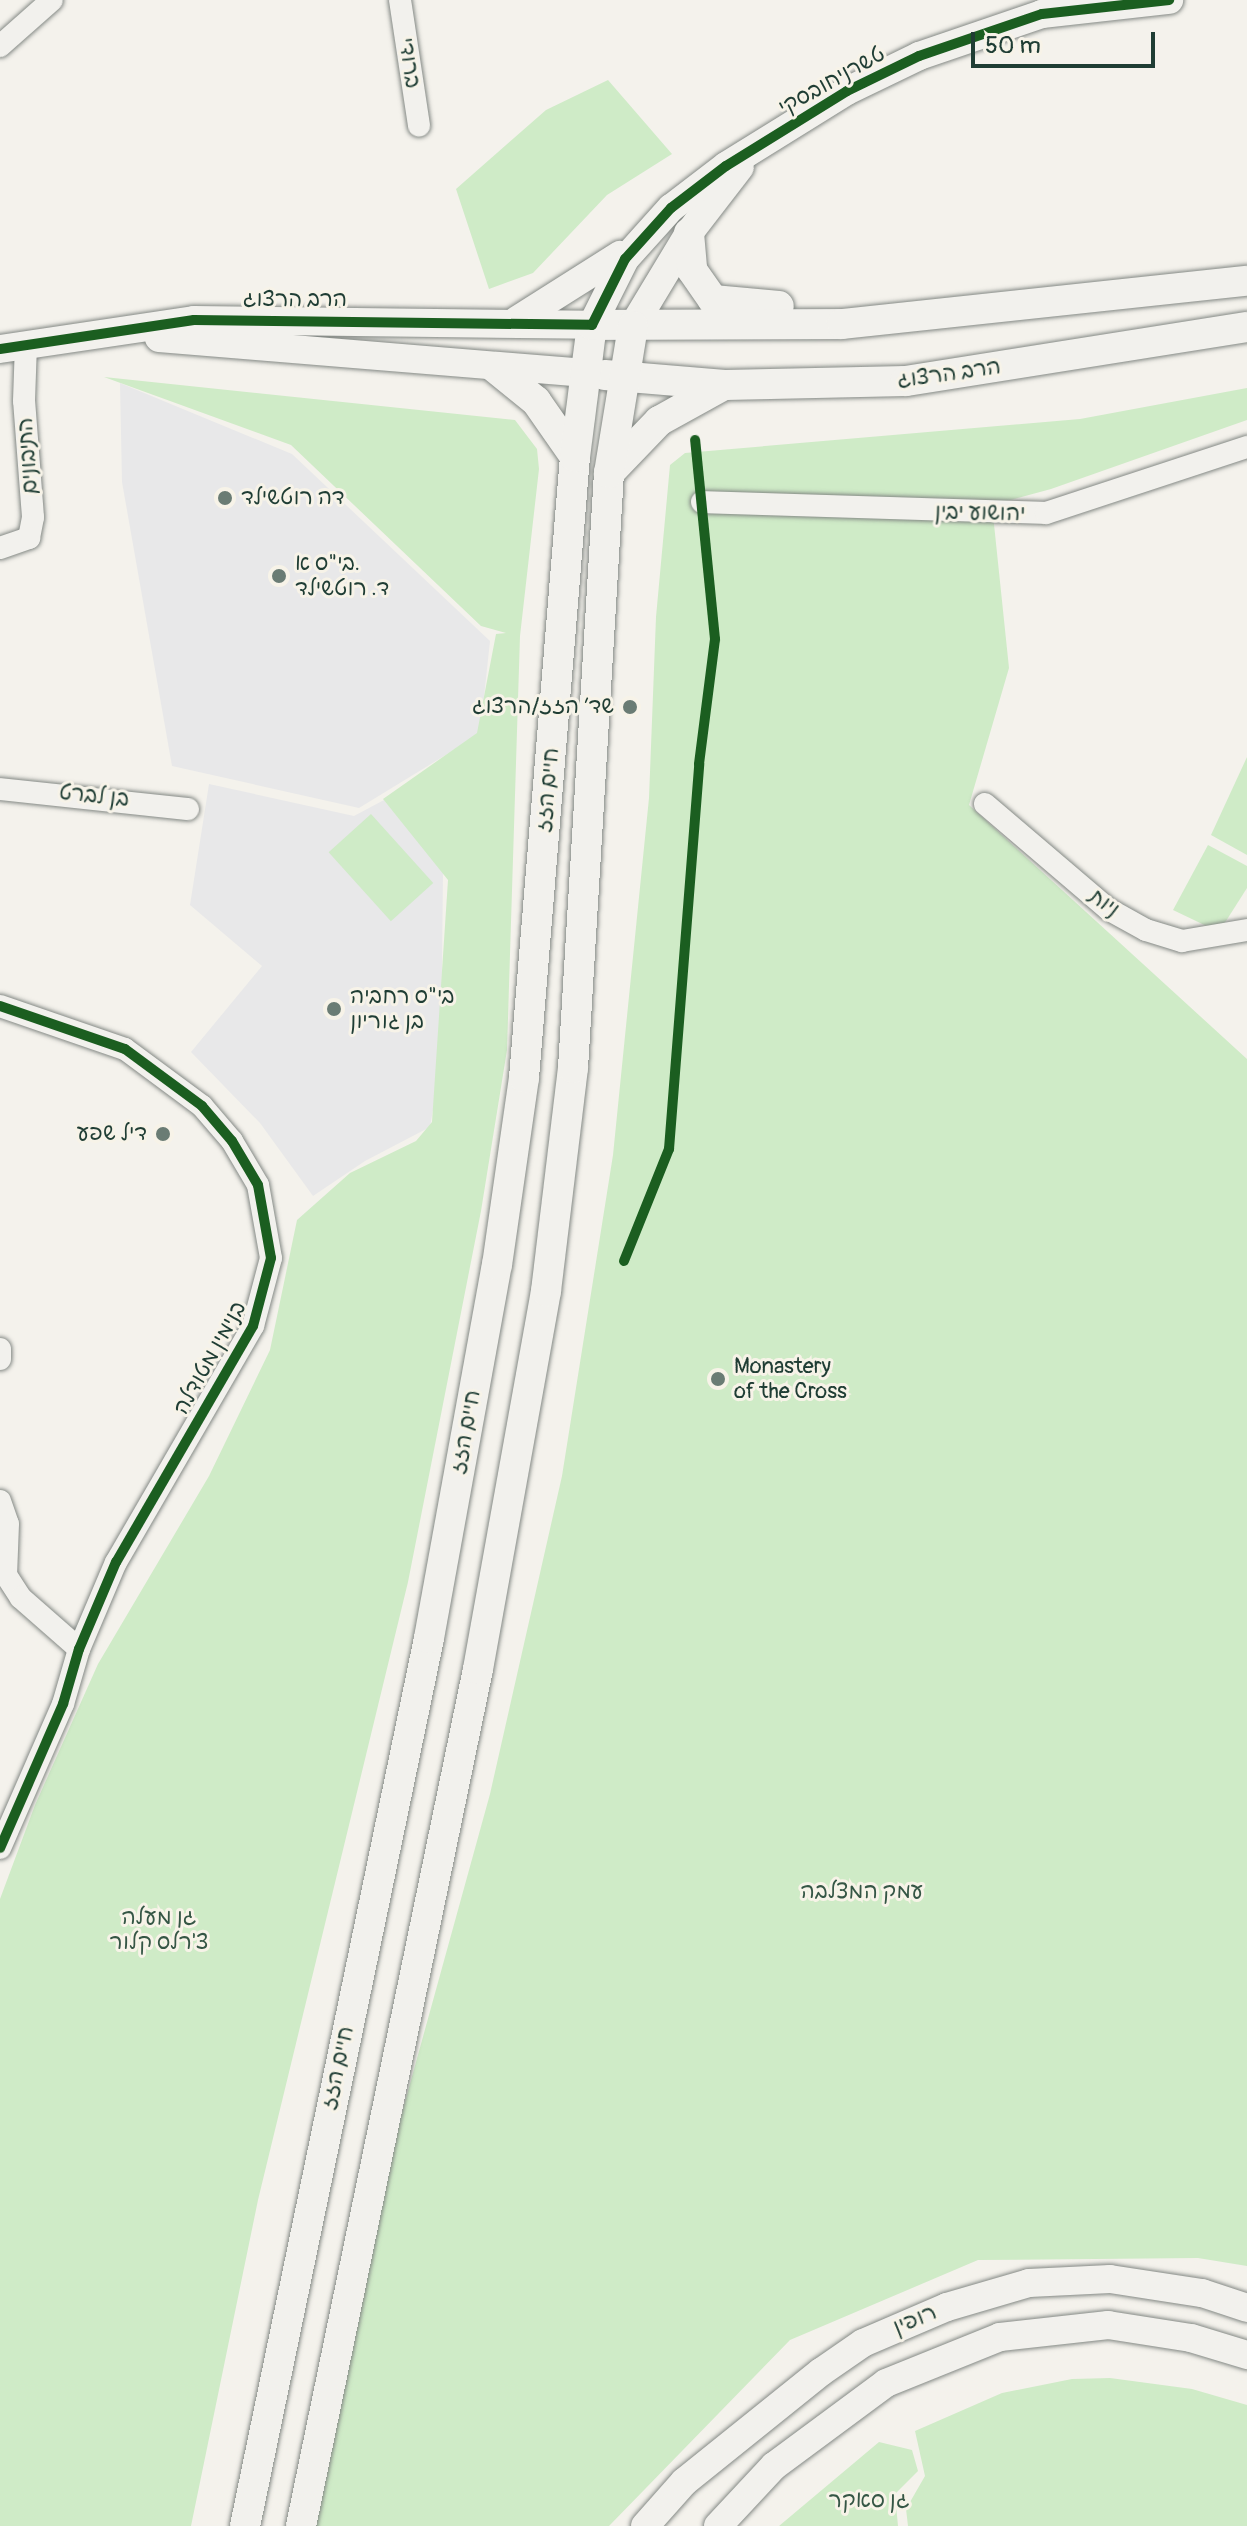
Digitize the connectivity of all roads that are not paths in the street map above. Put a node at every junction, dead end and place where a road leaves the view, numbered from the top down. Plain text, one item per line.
1 (52, 0) edge
2 (400, 0) edge
3 (1169, 0) edge
4 (0, 46) edge
5 (419, 126) dead end
6 (758, 147) junction
7 (689, 233) junction
8 (645, 234) junction
9 (1247, 281) edge
10 (992, 311) junction
11 (516, 321) junction
12 (592, 325) junction
13 (633, 326) junction
14 (1247, 327) edge
15 (13, 346) edge
16 (494, 367) junction
17 (583, 373) junction
18 (622, 377) junction
19 (725, 385) junction
20 (1247, 447) edge
21 (575, 457) junction
22 (609, 473) junction
23 (702, 502) dead end
24 (0, 548) edge
25 (0, 789) edge
26 (985, 804) dead end
27 (188, 809) dead end
28 (1247, 930) edge
29 (0, 1006) edge
30 (0, 1349) edge
31 (0, 1359) edge
32 (0, 1501) edge
33 (79, 1649) junction
34 (0, 1848) edge
35 (1247, 2308) edge
36 (1247, 2355) edge
37 (245, 2526) edge
38 (301, 2526) edge
39 (645, 2526) edge
40 (718, 2526) edge

1 - 4 street
2 - 5 street, ברודי
3 - 6 street, טשרניחובסקי
6 - 7 street, טשרניחובסקי
6 - 8 street, טשרניחובסקי
7 - 10 main road
7 - 13 street, טשרניחובסקי
8 - 11 street
8 - 12 street, טשרניחובסקי
9 - 10 main road, הרב הרצוג
10 - 13 main road, הרב הרצוג
11 - 12 street, הרב הרצוג
11 - 15 street, הרב הרצוג
12 - 13 main road, הרב הרצוג
12 - 17 main road, חיים הזז
13 - 18 main road, חיים הזז
14 - 19 main road, הרב הרצוג
15 - 16 street, הרב הרצוג
15 - 24 street, התיבונים
16 - 17 street, הרב הרצוג
16 - 21 main road
17 - 18 main road, הרב הרצוג
17 - 21 main road, חיים הזז
18 - 19 main road, הרב הרצוג
18 - 22 main road, חיים הזז
19 - 22 main road
20 - 23 street, יהושוע יבין
21 - 37 main road, חיים הזז
22 - 38 main road, חיים הזז
25 - 27 street, בן לברט
26 - 28 street, ניות
29 - 33 street, בנימין מטודלה
30 - 31 street
32 - 33 street
33 - 34 street, בנימין מטודלה
35 - 39 street, רופין
36 - 40 street, רופין

